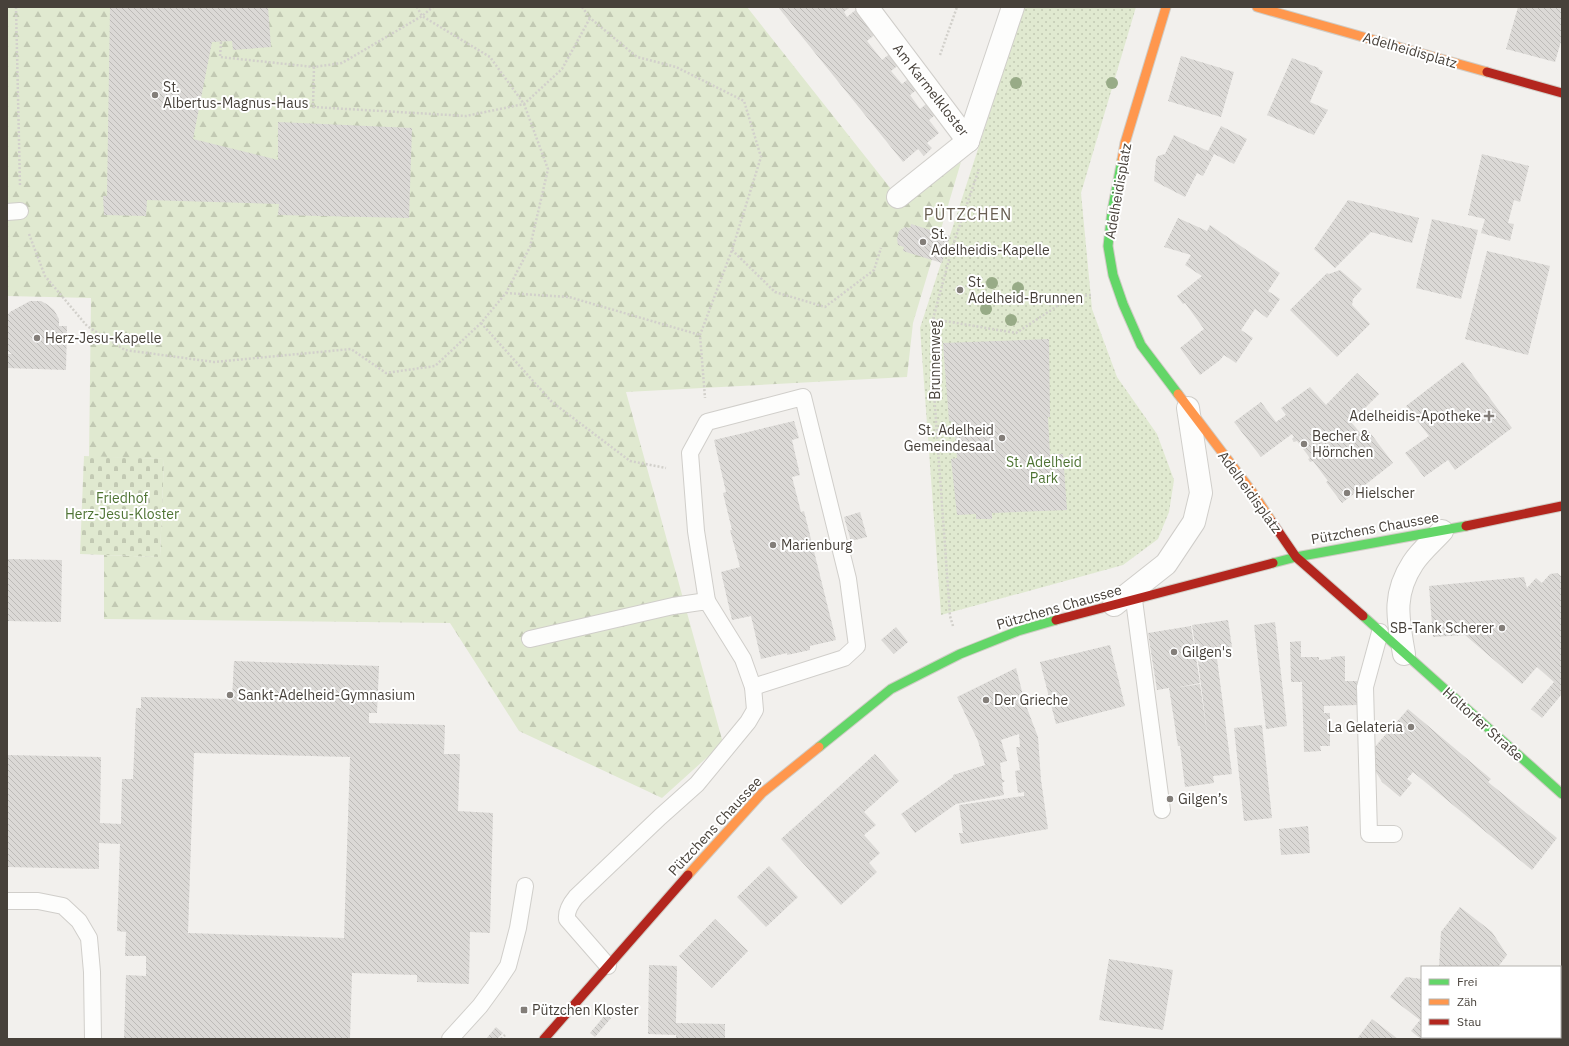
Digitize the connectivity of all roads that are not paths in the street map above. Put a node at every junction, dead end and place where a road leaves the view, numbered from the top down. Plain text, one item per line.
1 (867, 7) edge
2 (1013, 7) edge
3 (1166, 7) edge
4 (1257, 7) edge
5 (1562, 93) edge
6 (968, 141) junction
7 (898, 197) dead end
8 (1188, 408) junction
9 (1562, 506) edge
10 (1442, 531) junction
11 (1296, 557) junction
12 (706, 601) junction
13 (1124, 602) junction
14 (1380, 632) junction
15 (530, 639) dead end
16 (1404, 654) junction
17 (753, 687) junction
18 (1562, 794) edge
19 (1162, 810) dead end
20 (1394, 834) dead end
21 (525, 886) dead end
22 (7, 901) edge
23 (608, 966) junction
24 (93, 1039) edge
25 (450, 1039) edge
26 (544, 1039) edge

1 - 6 street, Am Karmelkloster
2 - 6 street, Am Karmelkloster
3 - 8 street, Adelheidisplatz
4 - 5 street, Adelheidisplatz
6 - 7 street
8 - 11 street, Adelheidisplatz
8 - 13 street, Adelheidisplatz
9 - 10 street, Pützchens Chaussee
10 - 11 street, Pützchens Chaussee
10 - 16 street
11 - 13 street, Pützchens Chaussee
11 - 14 street, Holtorfer Straße
12 - 15 lane
12 - 17 lane
12 - 17 lane
13 - 19 lane
13 - 23 street, Pützchens Chaussee
14 - 16 street, Holtorfer Straße
14 - 20 lane
16 - 18 street, Holtorfer Straße
17 - 23 lane
21 - 25 lane
22 - 24 lane
23 - 26 street, Pützchens Chaussee

